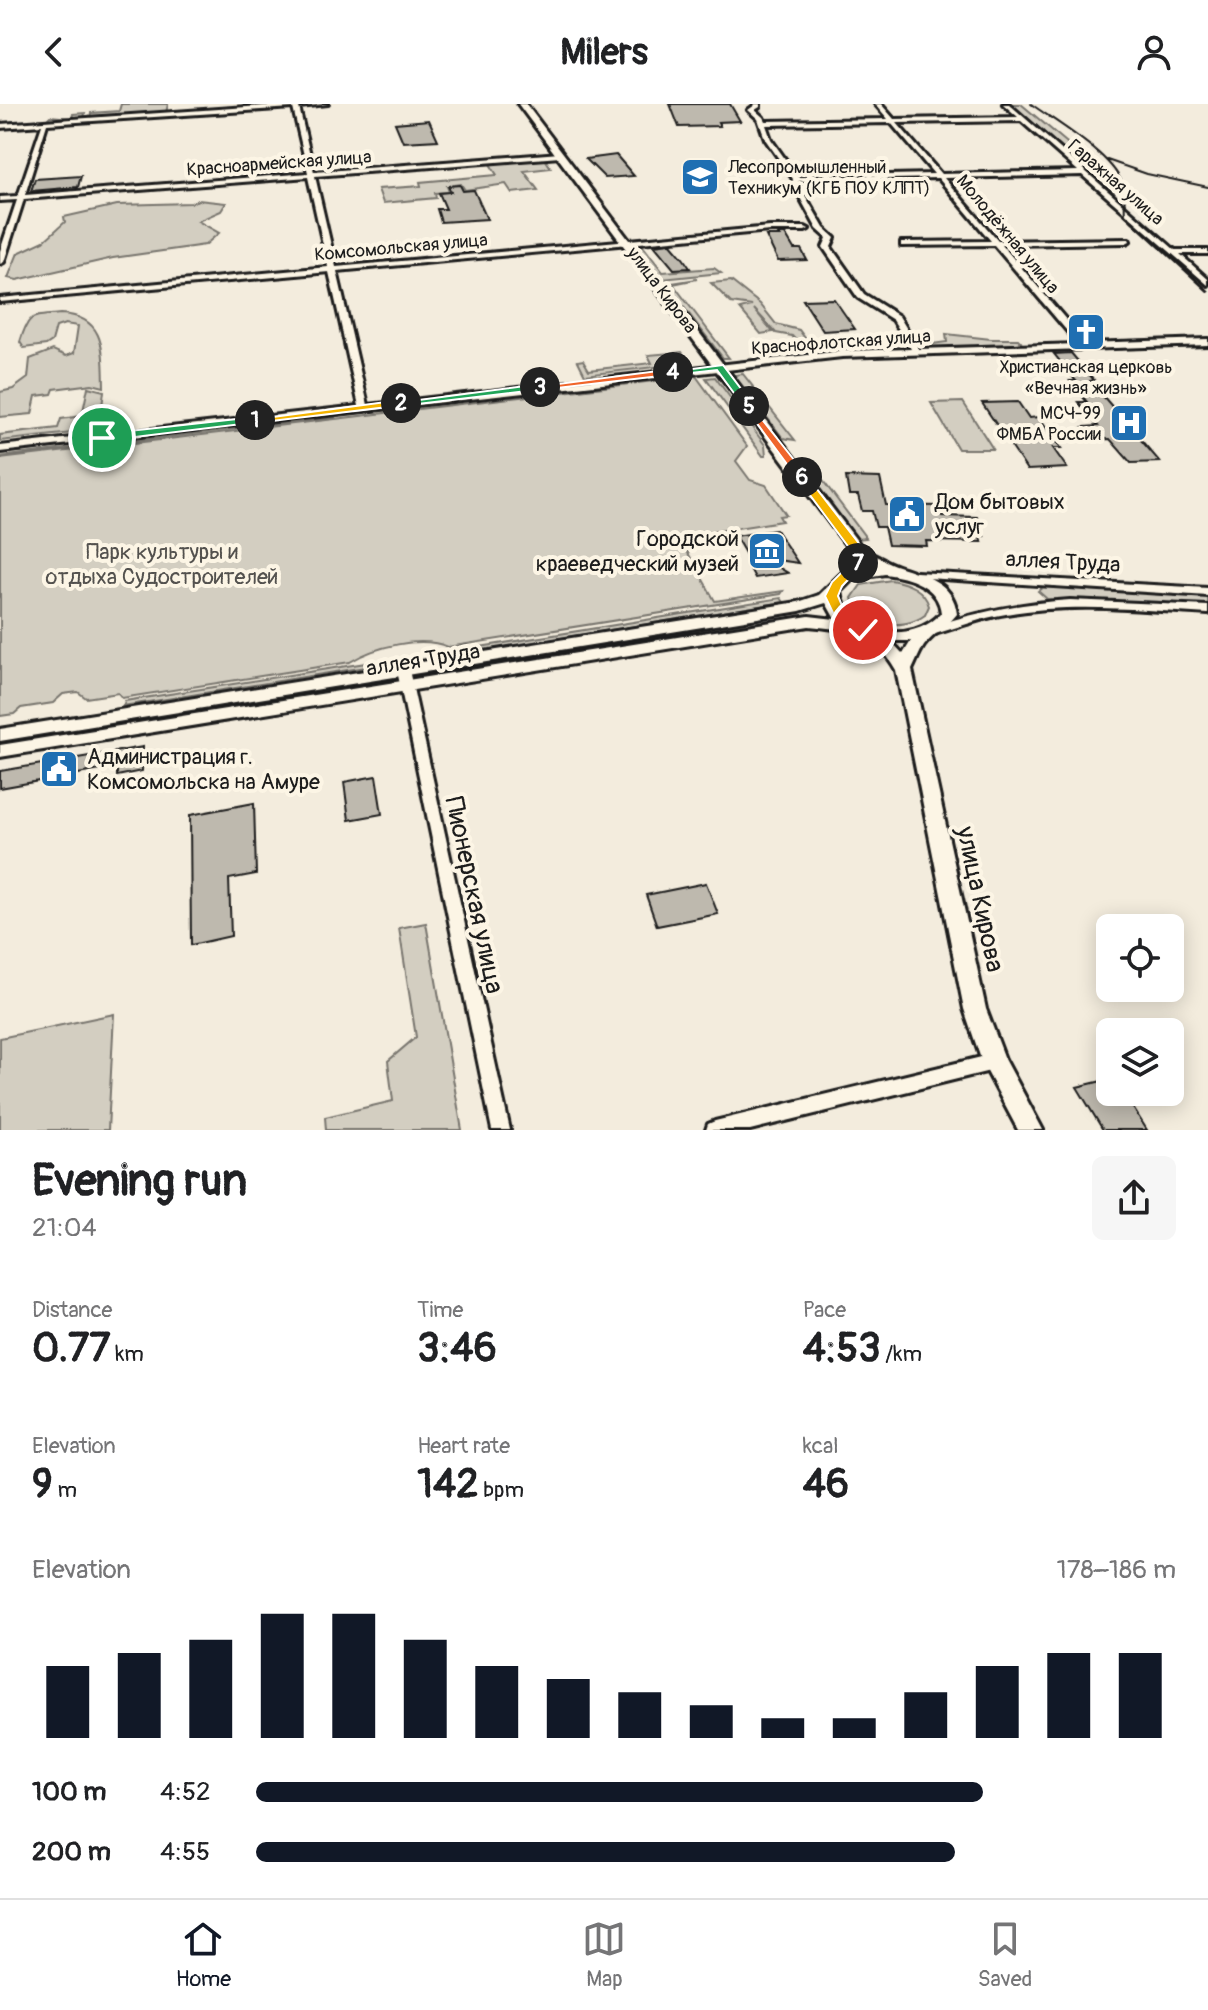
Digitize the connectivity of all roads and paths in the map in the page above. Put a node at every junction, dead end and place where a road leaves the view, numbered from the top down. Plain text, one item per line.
1 (325, 104) edge
2 (522, 104) edge
3 (757, 104) edge
4 (878, 104) edge
5 (1006, 104) edge
6 (295, 105) edge
7 (1022, 119) junction
8 (894, 122) junction
9 (45, 123) junction
10 (762, 123) junction
11 (0, 126) edge
12 (560, 155) junction
13 (1083, 173) junction
14 (311, 174) junction
15 (938, 176) junction
16 (796, 179) junction
17 (21, 197) junction
18 (0, 199) edge
19 (805, 229) dead end
20 (1126, 241) dead end
21 (626, 242) junction
22 (994, 242) junction
23 (904, 244) dead end
24 (1175, 252) junction
25 (1208, 252) edge
26 (0, 262) edge
27 (332, 269) junction
28 (1208, 283) edge
29 (0, 300) edge
30 (1208, 342) edge
31 (1084, 346) junction
32 (917, 352) junction
33 (719, 367) junction
34 (364, 407) junction
35 (0, 449) edge
36 (859, 553) junction
37 (896, 570) junction
38 (848, 575) junction
39 (916, 575) junction
40 (833, 590) junction
41 (1208, 592) edge
42 (1208, 610) edge
43 (854, 626) junction
44 (931, 632) junction
45 (874, 634) junction
46 (904, 670) junction
47 (404, 678) junction
48 (66, 732) junction
49 (0, 735) edge
50 (0, 751) edge
51 (994, 1062) junction
52 (501, 1130) edge
53 (715, 1130) edge
54 (1031, 1130) edge

1 - 6 street
2 - 12 main road, улица Кирова
3 - 10 street
4 - 8 street, Молодёжная улица
5 - 7 street, Гаражная улица
6 - 9 street
6 - 14 street
7 - 8 street
7 - 13 street, Гаражная улица
8 - 10 street
8 - 15 street, Молодёжная улица
9 - 11 street
9 - 17 street
10 - 16 street
12 - 14 street, Красноармейская улица
12 - 21 main road, улица Кирова
13 - 15 street
13 - 24 street, Гаражная улица
14 - 17 street, Красноармейская улица
14 - 27 street
15 - 16 street
15 - 22 street, Молодёжная улица
16 - 32 street
17 - 18 street, Красноармейская улица
17 - 26 street
19 - 21 street, Комсомольская улица
20 - 22 street
21 - 27 street, Комсомольская улица
21 - 33 main road, улица Кирова
22 - 23 street
22 - 31 street, Молодёжная улица
24 - 25 street
24 - 28 street, Гаражная улица
27 - 29 street, Комсомольская улица
27 - 34 street
30 - 31 street, Краснофлотская улица
31 - 32 street, Краснофлотская улица
32 - 33 street, Краснофлотская улица
33 - 34 street, Краснофлотская улица
33 - 36 main road, улица Кирова
34 - 35 street, Краснофлотская улица
36 - 37 main road, улица Кирова
36 - 38 main road
37 - 38 main road
37 - 39 main road
38 - 40 main road
39 - 41 street, аллея Труда
39 - 44 main road
40 - 43 main road
40 - 47 main road, аллея Труда
42 - 44 street, аллея Труда
43 - 45 main road
43 - 47 main road, аллея Труда
44 - 45 main road
44 - 46 main road
45 - 46 main road, улица Кирова
46 - 51 main road, улица Кирова
47 - 48 main road, аллея Труда
47 - 52 street, Пионерская улица
48 - 49 main road, аллея Труда
48 - 50 main road, аллея Труда
51 - 53 street
51 - 54 main road, улица Кирова

